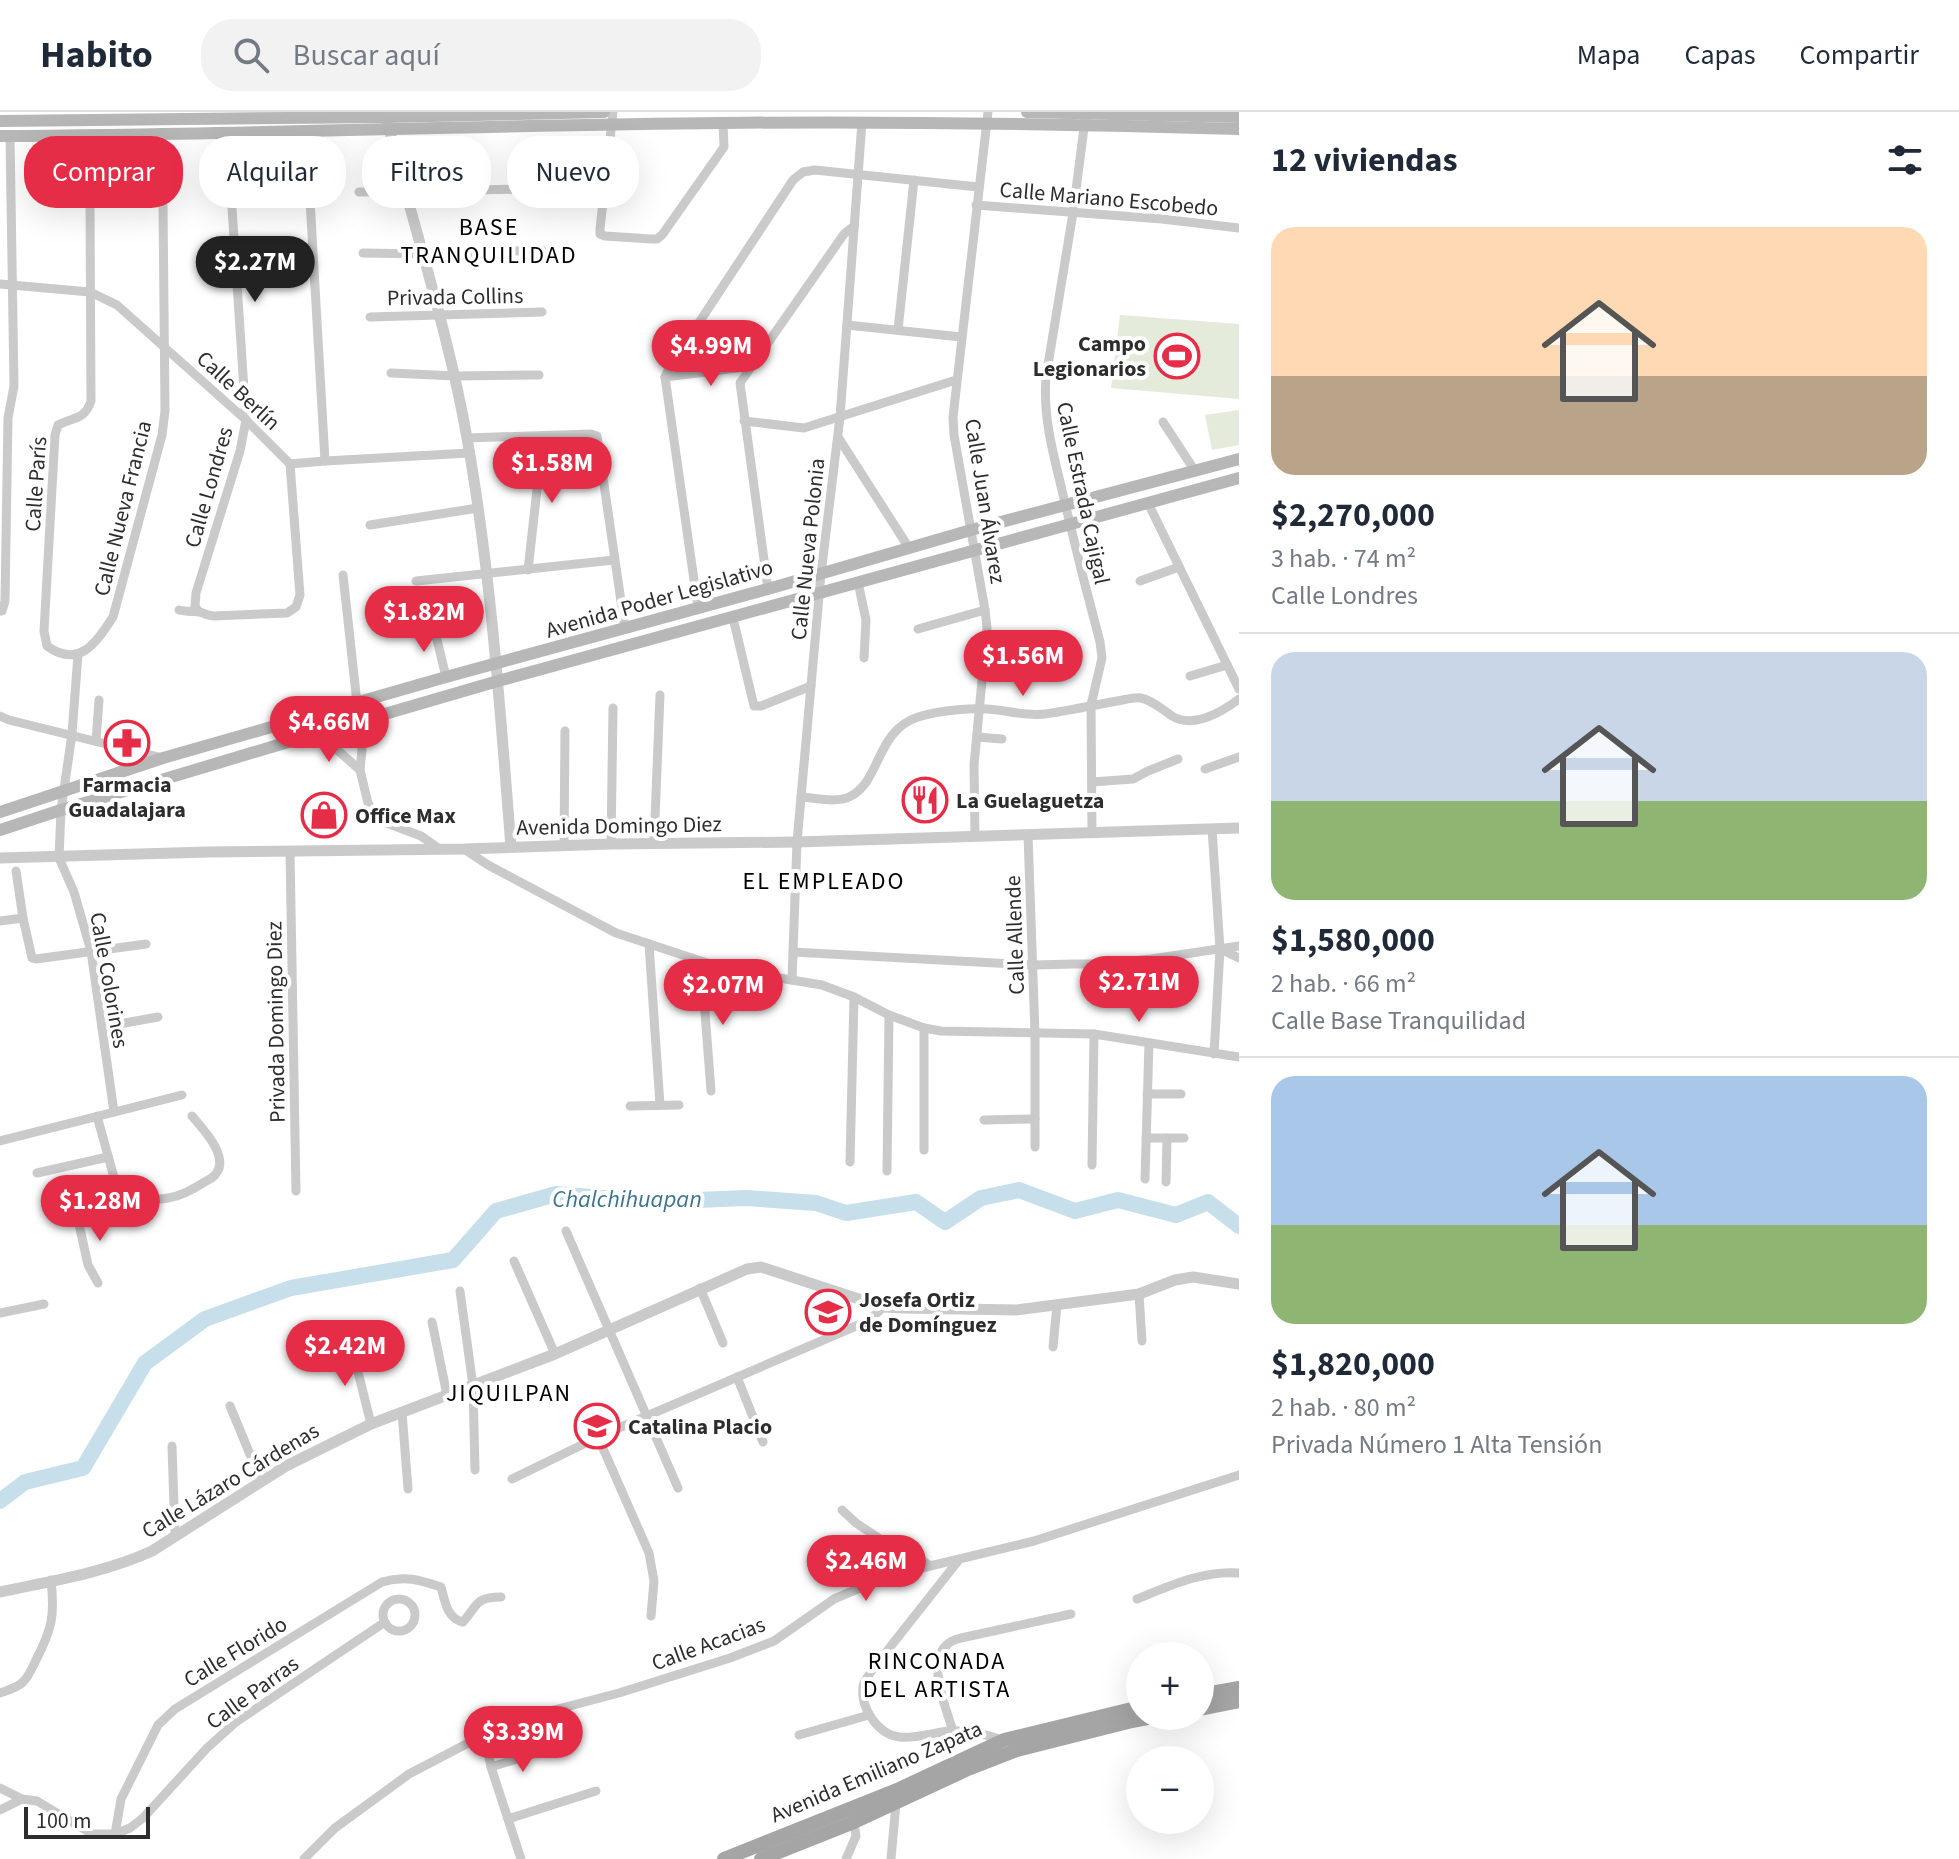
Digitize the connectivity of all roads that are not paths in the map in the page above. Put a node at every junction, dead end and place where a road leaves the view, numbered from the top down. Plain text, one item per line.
1 (604, 112) edge
2 (1027, 112) edge
3 (365, 115) edge
4 (134, 116) edge
5 (1086, 117) edge
6 (1239, 117) edge
7 (612, 118) edge
8 (643, 118) edge
9 (987, 118) edge
10 (1157, 118) edge
11 (387, 120) edge
12 (0, 121) edge
13 (862, 122) junction
14 (723, 123) junction
15 (1239, 129) edge
16 (306, 130) junction
17 (227, 132) junction
18 (133, 134) joint
19 (5, 136) edge
20 (857, 174) junction
21 (914, 180) junction
22 (978, 187) junction
23 (976, 205) junction
24 (90, 208) edge
25 (163, 208) edge
26 (411, 208) edge
27 (1073, 213) junction
28 (854, 226) junction
29 (1239, 228) edge
30 (542, 250) dead end
31 (363, 253) dead end
32 (423, 254) junction
33 (0, 284) edge
34 (13, 284) junction
35 (90, 292) junction
36 (542, 312) dead end
37 (439, 315) junction
38 (370, 317) dead end
39 (847, 325) junction
40 (898, 330) junction
41 (961, 337) junction
42 (165, 347) junction
43 (753, 366) junction
44 (391, 373) dead end
45 (539, 375) dead end
46 (455, 376) junction
47 (665, 377) junction
48 (956, 380) junction
49 (840, 417) junction
50 (246, 420) junction
51 (744, 421) junction
52 (1163, 422) dead end
53 (543, 436) junction
54 (838, 437) junction
55 (467, 438) junction
56 (469, 453) junction
57 (1239, 460) edge
58 (325, 461) junction
59 (290, 464) junction
60 (1195, 471) junction
61 (1239, 478) edge
62 (1148, 503) junction
63 (1065, 505) junction
64 (478, 508) junction
65 (1069, 524) junction
66 (370, 525) dead end
67 (971, 530) junction
68 (909, 548) junction
69 (975, 549) junction
70 (614, 560) junction
71 (1179, 567) junction
72 (528, 570) junction
73 (487, 574) junction
74 (821, 574) junction
75 (343, 575) dead end
76 (416, 581) dead end
77 (1140, 581) dead end
78 (858, 582) junction
79 (768, 589) junction
80 (819, 593) junction
81 (698, 608) junction
82 (179, 610) dead end
83 (985, 610) junction
84 (0, 611) edge
85 (198, 611) junction
86 (733, 618) junction
87 (433, 623) dead end
88 (625, 629) junction
89 (918, 629) dead end
90 (78, 654) junction
91 (864, 658) dead end
92 (496, 664) junction
93 (1227, 665) junction
94 (1190, 676) dead end
95 (446, 677) junction
96 (498, 681) junction
97 (811, 686) junction
98 (1239, 689) edge
99 (660, 695) dead end
100 (1239, 699) edge
101 (99, 700) dead end
102 (357, 703) junction
103 (1091, 705) junction
104 (613, 708) dead end
105 (979, 710) junction
106 (0, 716) edge
107 (357, 722) junction
108 (565, 731) dead end
109 (318, 733) junction
110 (72, 734) junction
111 (977, 737) junction
112 (1002, 739) dead end
113 (96, 741) junction
114 (1239, 757) edge
115 (163, 758) junction
116 (1178, 759) dead end
117 (1205, 769) dead end
118 (360, 770) junction
119 (1092, 782) junction
120 (63, 791) junction
121 (801, 797) junction
122 (61, 810) junction
123 (0, 812) edge
124 (1239, 828) edge
125 (1212, 829) junction
126 (0, 830) edge
127 (1092, 833) junction
128 (1028, 835) junction
129 (975, 837) junction
130 (797, 842) junction
131 (654, 843) junction
132 (611, 844) junction
133 (564, 846) junction
134 (511, 847) junction
135 (438, 848) junction
136 (464, 849) junction
137 (290, 852) junction
138 (0, 858) edge
139 (59, 858) junction
140 (16, 871) dead end
141 (23, 918) junction
142 (0, 921) edge
143 (146, 944) dead end
144 (649, 944) junction
145 (1239, 946) edge
146 (1220, 949) junction
147 (91, 951) junction
148 (793, 952) junction
149 (1239, 958) edge
150 (704, 962) junction
151 (1033, 965) junction
152 (792, 980) junction
153 (854, 997) junction
154 (889, 1015) junction
155 (158, 1017) dead end
156 (102, 1027) junction
157 (924, 1028) junction
158 (1035, 1034) junction
159 (1094, 1034) junction
160 (1149, 1043) junction
161 (1214, 1054) junction
162 (1239, 1057) edge
163 (711, 1091) dead end
164 (1147, 1094) junction
165 (1181, 1094) dead end
166 (182, 1095) dead end
167 (660, 1105) junction
168 (679, 1105) dead end
169 (630, 1106) dead end
170 (114, 1112) junction
171 (97, 1116) junction
172 (192, 1116) dead end
173 (1035, 1119) junction
174 (984, 1120) dead end
175 (1146, 1138) junction
176 (1167, 1138) junction
177 (1184, 1138) dead end
178 (0, 1141) edge
179 (1035, 1147) dead end
180 (924, 1150) dead end
181 (108, 1157) junction
182 (850, 1162) dead end
183 (1092, 1165) dead end
184 (887, 1171) dead end
185 (37, 1173) dead end
186 (1145, 1179) dead end
187 (1166, 1182) dead end
188 (296, 1191) dead end
189 (118, 1192) junction
190 (566, 1231) dead end
191 (514, 1261) dead end
192 (98, 1283) dead end
193 (1239, 1284) edge
194 (700, 1288) junction
195 (460, 1291) dead end
196 (1139, 1294) junction
197 (44, 1304) dead end
198 (1057, 1305) junction
199 (883, 1307) junction
200 (0, 1313) edge
201 (432, 1322) dead end
202 (608, 1330) junction
203 (1142, 1341) dead end
204 (723, 1343) dead end
205 (1053, 1347) dead end
206 (353, 1352) dead end
207 (555, 1354) junction
208 (737, 1377) junction
209 (473, 1386) junction
210 (447, 1395) junction
211 (230, 1406) dead end
212 (402, 1412) junction
213 (646, 1418) junction
214 (371, 1424) junction
215 (598, 1437) junction
216 (763, 1442) dead end
217 (172, 1446) dead end
218 (475, 1470) dead end
219 (1239, 1475) edge
220 (512, 1479) dead end
221 (261, 1481) junction
222 (678, 1488) dead end
223 (408, 1489) dead end
224 (842, 1510) dead end
225 (175, 1536) junction
226 (958, 1561) junction
227 (930, 1566) junction
228 (1239, 1573) edge
229 (51, 1580) junction
230 (0, 1592) edge
231 (501, 1597) dead end
232 (1137, 1599) dead end
233 (1071, 1614) dead end
234 (651, 1616) dead end
235 (385, 1622) dead end
236 (1239, 1688) edge
237 (1214, 1692) edge
238 (0, 1693) edge
239 (1239, 1701) edge
240 (1214, 1706) edge
241 (1126, 1710) edge
242 (869, 1715) junction
243 (1126, 1723) edge
244 (953, 1731) junction
245 (490, 1734) junction
246 (799, 1735) dead end
247 (1004, 1740) junction
248 (1017, 1750) junction
249 (543, 1751) dead end
250 (491, 1767) junction
251 (0, 1788) edge
252 (596, 1791) dead end
253 (22, 1799) junction
254 (896, 1803) junction
255 (0, 1810) edge
256 (852, 1815) junction
257 (508, 1819) junction
258 (115, 1834) junction
259 (304, 1859) edge
260 (521, 1859) edge
261 (724, 1859) edge
262 (761, 1859) edge
263 (846, 1859) edge
264 (891, 1859) edge

1 - 11 main road
2 - 5 main road
3 - 4 main road
3 - 11 main road
4 - 12 main road
5 - 9 main road
5 - 10 main road
5 - 27 street, Calle Estrada Cajigal
6 - 10 main road
7 - 8 main road
7 - 11 main road
7 - 14 street
8 - 14 main road
9 - 13 main road
9 - 22 street, Calle Juan Álvarez
10 - 15 main road
11 - 16 main road
13 - 14 main road
13 - 20 street, Calle Nueva Polonia
16 - 17 main road
16 - 58 street
17 - 18 main road
17 - 50 street, Calle Londres
18 - 19 main road
19 - 34 street
20 - 21 street
20 - 28 street, Calle Nueva Polonia
20 - 47 street
21 - 22 street
21 - 40 street
22 - 23 street, Calle Juan Álvarez
23 - 27 street, Calle Mariano Escobedo
23 - 41 street, Calle Juan Álvarez
24 - 35 street, Calle París
25 - 42 street, Calle Nueva Francia
26 - 32 street
27 - 29 street, Calle Mariano Escobedo
27 - 63 street, Calle Estrada Cajigal
28 - 39 street, Calle Nueva Polonia
28 - 43 street
30 - 32 street
31 - 32 street
32 - 37 street
33 - 34 street, Calle Berlín
34 - 35 street, Calle Berlín
34 - 84 street
35 - 42 street, Calle Berlín
35 - 90 street, Calle París
36 - 37 street, Privada Collins
37 - 38 street, Privada Collins
37 - 46 street
39 - 40 street
39 - 49 street, Calle Nueva Polonia
40 - 41 street
41 - 48 street, Calle Juan Álvarez
42 - 50 street, Calle Berlín
42 - 90 street, Calle Nueva Francia
43 - 47 street
43 - 51 street
44 - 46 street
45 - 46 street
46 - 55 street
47 - 81 street
48 - 49 street
48 - 67 street, Calle Juan Álvarez
49 - 51 street
49 - 54 street, Calle Nueva Polonia
50 - 59 street, Calle Berlín
50 - 85 street, Calle Londres
51 - 79 street
52 - 60 street
53 - 55 street
53 - 70 street
53 - 72 street
54 - 68 street
54 - 74 street, Calle Nueva Polonia
55 - 56 street
56 - 58 street
56 - 64 street
57 - 60 main road, Avenida Poder Legislativo
58 - 59 street
59 - 85 street
60 - 63 main road, Avenida Poder Legislativo
61 - 62 main road, Avenida Poder Legislativo
62 - 65 main road, Avenida Poder Legislativo
62 - 71 street
63 - 65 street, Calle Estrada Cajigal
63 - 67 main road, Avenida Poder Legislativo
64 - 66 street
64 - 73 street
65 - 69 main road, Avenida Poder Legislativo
65 - 103 street, Calle Estrada Cajigal
67 - 68 main road, Avenida Poder Legislativo
67 - 69 street, Calle Juan Álvarez
68 - 74 main road, Avenida Poder Legislativo
69 - 78 main road, Avenida Poder Legislativo
69 - 83 street, Calle Juan Álvarez
70 - 72 street
70 - 88 street
71 - 77 street
71 - 93 street
72 - 73 street
73 - 76 street
73 - 92 street
74 - 79 main road, Avenida Poder Legislativo
74 - 80 street, Calle Nueva Polonia
75 - 102 street
78 - 80 main road, Avenida Poder Legislativo
78 - 91 street
79 - 81 main road, Avenida Poder Legislativo
80 - 86 main road, Avenida Poder Legislativo
80 - 97 street, Calle Nueva Polonia
81 - 88 main road, Avenida Poder Legislativo
82 - 85 street
83 - 89 street
83 - 105 street, Calle Juan Álvarez
86 - 96 main road, Avenida Poder Legislativo
86 - 97 street
87 - 95 street
88 - 92 main road, Avenida Poder Legislativo
90 - 110 street
92 - 95 main road, Avenida Poder Legislativo
92 - 96 street
93 - 94 street
93 - 98 street
95 - 102 main road, Avenida Poder Legislativo
96 - 107 main road, Avenida Poder Legislativo
96 - 134 street
97 - 121 street, Calle Nueva Polonia
99 - 131 street
100 - 103 street
101 - 113 street
102 - 115 main road, Avenida Poder Legislativo
103 - 105 street
103 - 119 street, Calle Estrada Cajigal
104 - 132 street
105 - 111 street, Calle Juan Álvarez
105 - 121 street
106 - 110 street
107 - 109 main road, Avenida Poder Legislativo
107 - 118 street
108 - 133 street
109 - 118 street
109 - 122 main road, Avenida Poder Legislativo
110 - 113 street
110 - 120 street
111 - 112 street
111 - 129 street, Calle Juan Álvarez
113 - 115 street
114 - 117 street
115 - 120 main road, Avenida Poder Legislativo
116 - 119 street
118 - 135 street
119 - 127 street, Calle Estrada Cajigal
120 - 122 street
120 - 123 main road, Avenida Poder Legislativo
121 - 130 street, Calle Nueva Polonia
122 - 126 main road, Avenida Poder Legislativo
122 - 139 street, Calle Colorines
124 - 125 street, Avenida Domingo Diez
125 - 127 street, Avenida Domingo Diez
125 - 146 street
127 - 128 street, Avenida Domingo Diez
128 - 129 street, Avenida Domingo Diez
128 - 151 street, Calle Allende
129 - 130 street, Avenida Domingo Diez
130 - 131 street, Avenida Domingo Diez
130 - 148 street, Calle Nueva Polonia
131 - 132 street, Avenida Domingo Diez
132 - 133 street, Avenida Domingo Diez
133 - 134 street, Avenida Domingo Diez
134 - 136 street, Avenida Domingo Diez
135 - 136 street, Avenida Domingo Diez
135 - 137 street, Avenida Domingo Diez
136 - 144 street
137 - 139 street, Avenida Domingo Diez
137 - 188 street, Privada Domingo Diez
138 - 139 street, Avenida Domingo Diez
139 - 147 street, Calle Colorines
140 - 141 street
141 - 142 street
141 - 147 street
143 - 147 street
144 - 150 street
144 - 167 street
145 - 146 street
146 - 149 street
146 - 151 street
146 - 161 street
147 - 156 street, Calle Colorines
148 - 151 street
148 - 152 street, Calle Nueva Polonia
150 - 152 street
150 - 163 street
151 - 158 street, Calle Allende
152 - 153 street
153 - 154 street
153 - 182 street
154 - 157 street
154 - 184 street
155 - 156 street
156 - 170 street, Calle Colorines
157 - 158 street
157 - 180 street
158 - 159 street
158 - 173 street, Calle Allende
159 - 160 street
159 - 183 street
160 - 161 street
160 - 164 street
161 - 162 street
164 - 165 street
164 - 175 street
166 - 170 street
167 - 168 street
167 - 169 street
170 - 171 street
171 - 178 street
171 - 181 street
172 - 189 street
173 - 174 street
173 - 179 street, Calle Allende
175 - 176 street
175 - 186 street
176 - 177 street
176 - 187 street
181 - 185 street
181 - 189 street
189 - 192 street
190 - 202 street
191 - 207 street
193 - 196 street, Calle Lázaro Cárdenas
194 - 199 street, Calle Lázaro Cárdenas
194 - 202 street, Calle Lázaro Cárdenas
194 - 204 street
195 - 209 street
196 - 198 street, Calle Lázaro Cárdenas
196 - 203 street
197 - 200 street
198 - 199 street, Calle Lázaro Cárdenas
198 - 205 street
199 - 208 street
201 - 210 street
202 - 207 street, Calle Lázaro Cárdenas
202 - 213 street
206 - 214 street
207 - 209 street, Calle Lázaro Cárdenas
208 - 213 street
208 - 216 street
209 - 210 street, Calle Lázaro Cárdenas
209 - 218 street
210 - 212 street, Calle Lázaro Cárdenas
211 - 221 street
212 - 214 street, Calle Lázaro Cárdenas
212 - 223 street
213 - 215 street
213 - 222 street
214 - 221 street, Calle Lázaro Cárdenas
215 - 220 street
215 - 234 street
217 - 225 street
219 - 226 street, Calle Acacias
221 - 225 street, Calle Lázaro Cárdenas
224 - 227 street
225 - 229 street, Calle Lázaro Cárdenas
226 - 227 street, Calle Acacias
226 - 242 street
227 - 245 street, Calle Acacias
228 - 232 street
229 - 230 street, Calle Lázaro Cárdenas
229 - 238 street
231 - 258 street, Calle Florido
233 - 244 street
235 - 258 street, Calle Parras
236 - 237 main road
239 - 240 main road
241 - 247 main road, Avenida Emiliano Zapata
242 - 244 street
242 - 246 street
243 - 248 main road, Avenida Emiliano Zapata
244 - 247 street
245 - 250 street
245 - 259 street, Calle Acacias
247 - 248 street
247 - 256 main road, Avenida Emiliano Zapata
248 - 254 main road, Avenida Emiliano Zapata
249 - 250 street
250 - 257 street
251 - 253 street
252 - 257 street
253 - 255 street
253 - 258 street
254 - 256 main road, Avenida Emiliano Zapata
254 - 264 street
256 - 261 main road, Avenida Emiliano Zapata
256 - 262 main road, Avenida Emiliano Zapata
256 - 263 street
257 - 260 street

